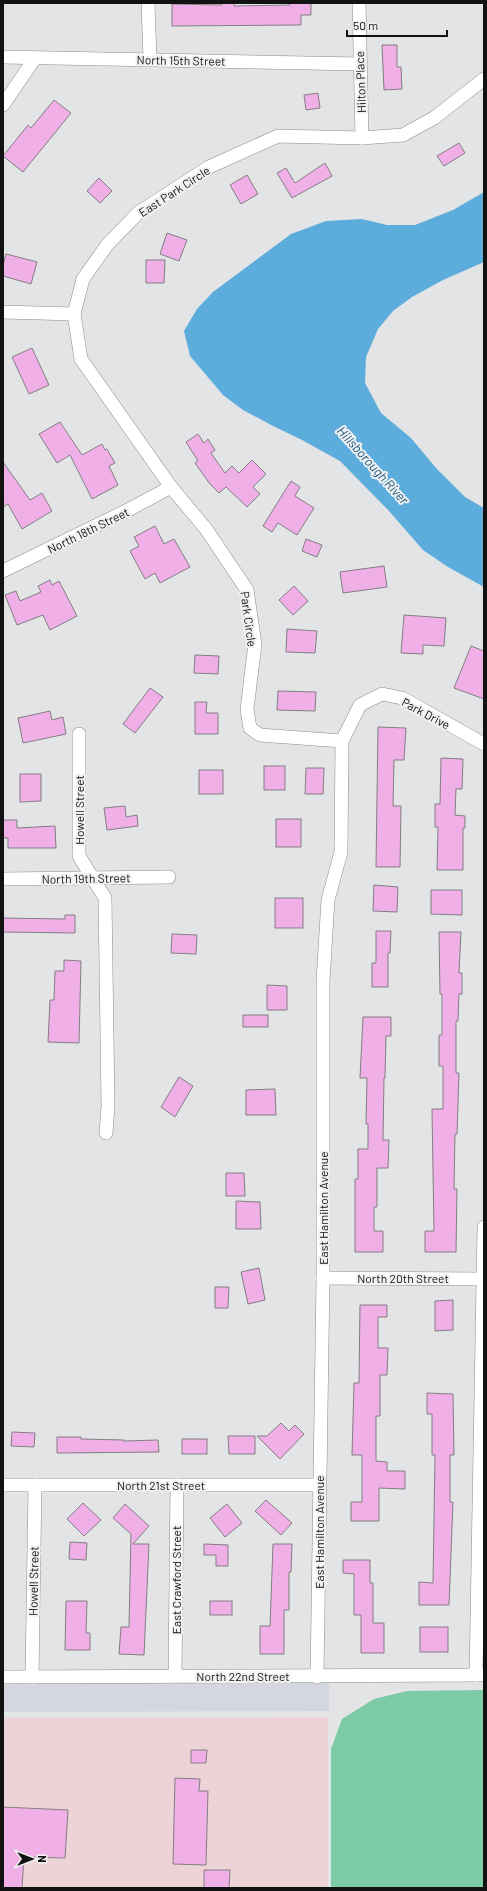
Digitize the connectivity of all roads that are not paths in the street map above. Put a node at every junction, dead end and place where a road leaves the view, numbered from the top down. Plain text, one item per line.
1 (148, 3) edge
2 (359, 3) edge
3 (3, 57) edge
4 (35, 58) junction
5 (150, 59) junction
6 (359, 64) junction
7 (484, 79) edge
8 (3, 105) edge
9 (362, 138) junction
10 (3, 312) edge
11 (74, 314) junction
12 (171, 487) junction
13 (5, 568) edge
14 (79, 734) dead end
15 (342, 741) junction
16 (484, 744) edge
17 (92, 877) junction
18 (169, 877) dead end
19 (3, 879) edge
20 (106, 1133) dead end
21 (484, 1227) edge
22 (323, 1278) junction
23 (483, 1279) edge
24 (3, 1485) edge
25 (35, 1485) junction
26 (177, 1485) junction
27 (319, 1486) junction
28 (480, 1675) edge
29 (32, 1676) junction
30 (175, 1676) junction
31 (317, 1676) junction
32 (3, 1677) edge

1 - 5 street
2 - 6 street, Hilton Place
3 - 4 street, North 15th Street
4 - 5 street, North 15th Street
4 - 8 street
5 - 6 street, North 15th Street
6 - 9 street, Hilton Place
7 - 9 street, East Park Circle
9 - 11 street, East Park Circle
10 - 11 street
11 - 12 street, East Park Circle
12 - 13 street, North 18th Street
12 - 15 street, Park Circle
14 - 17 street, Howell Street
15 - 16 street, Park Drive
15 - 22 street, East Hamilton Avenue
17 - 18 street, North 19th Street
17 - 19 street, North 19th Street
17 - 20 street, Howell Street
21 - 23 street
22 - 23 street, North 20th Street
22 - 27 street, East Hamilton Avenue
23 - 28 street
24 - 25 street, North 21st Street
25 - 26 street, North 21st Street
25 - 29 street, Howell Street
26 - 27 street, North 21st Street
26 - 30 street, East Crawford Street
27 - 31 street, East Hamilton Avenue
28 - 31 street, North 22nd Street
29 - 30 street, North 22nd Street
29 - 32 street, North 22nd Street
30 - 31 street, North 22nd Street

